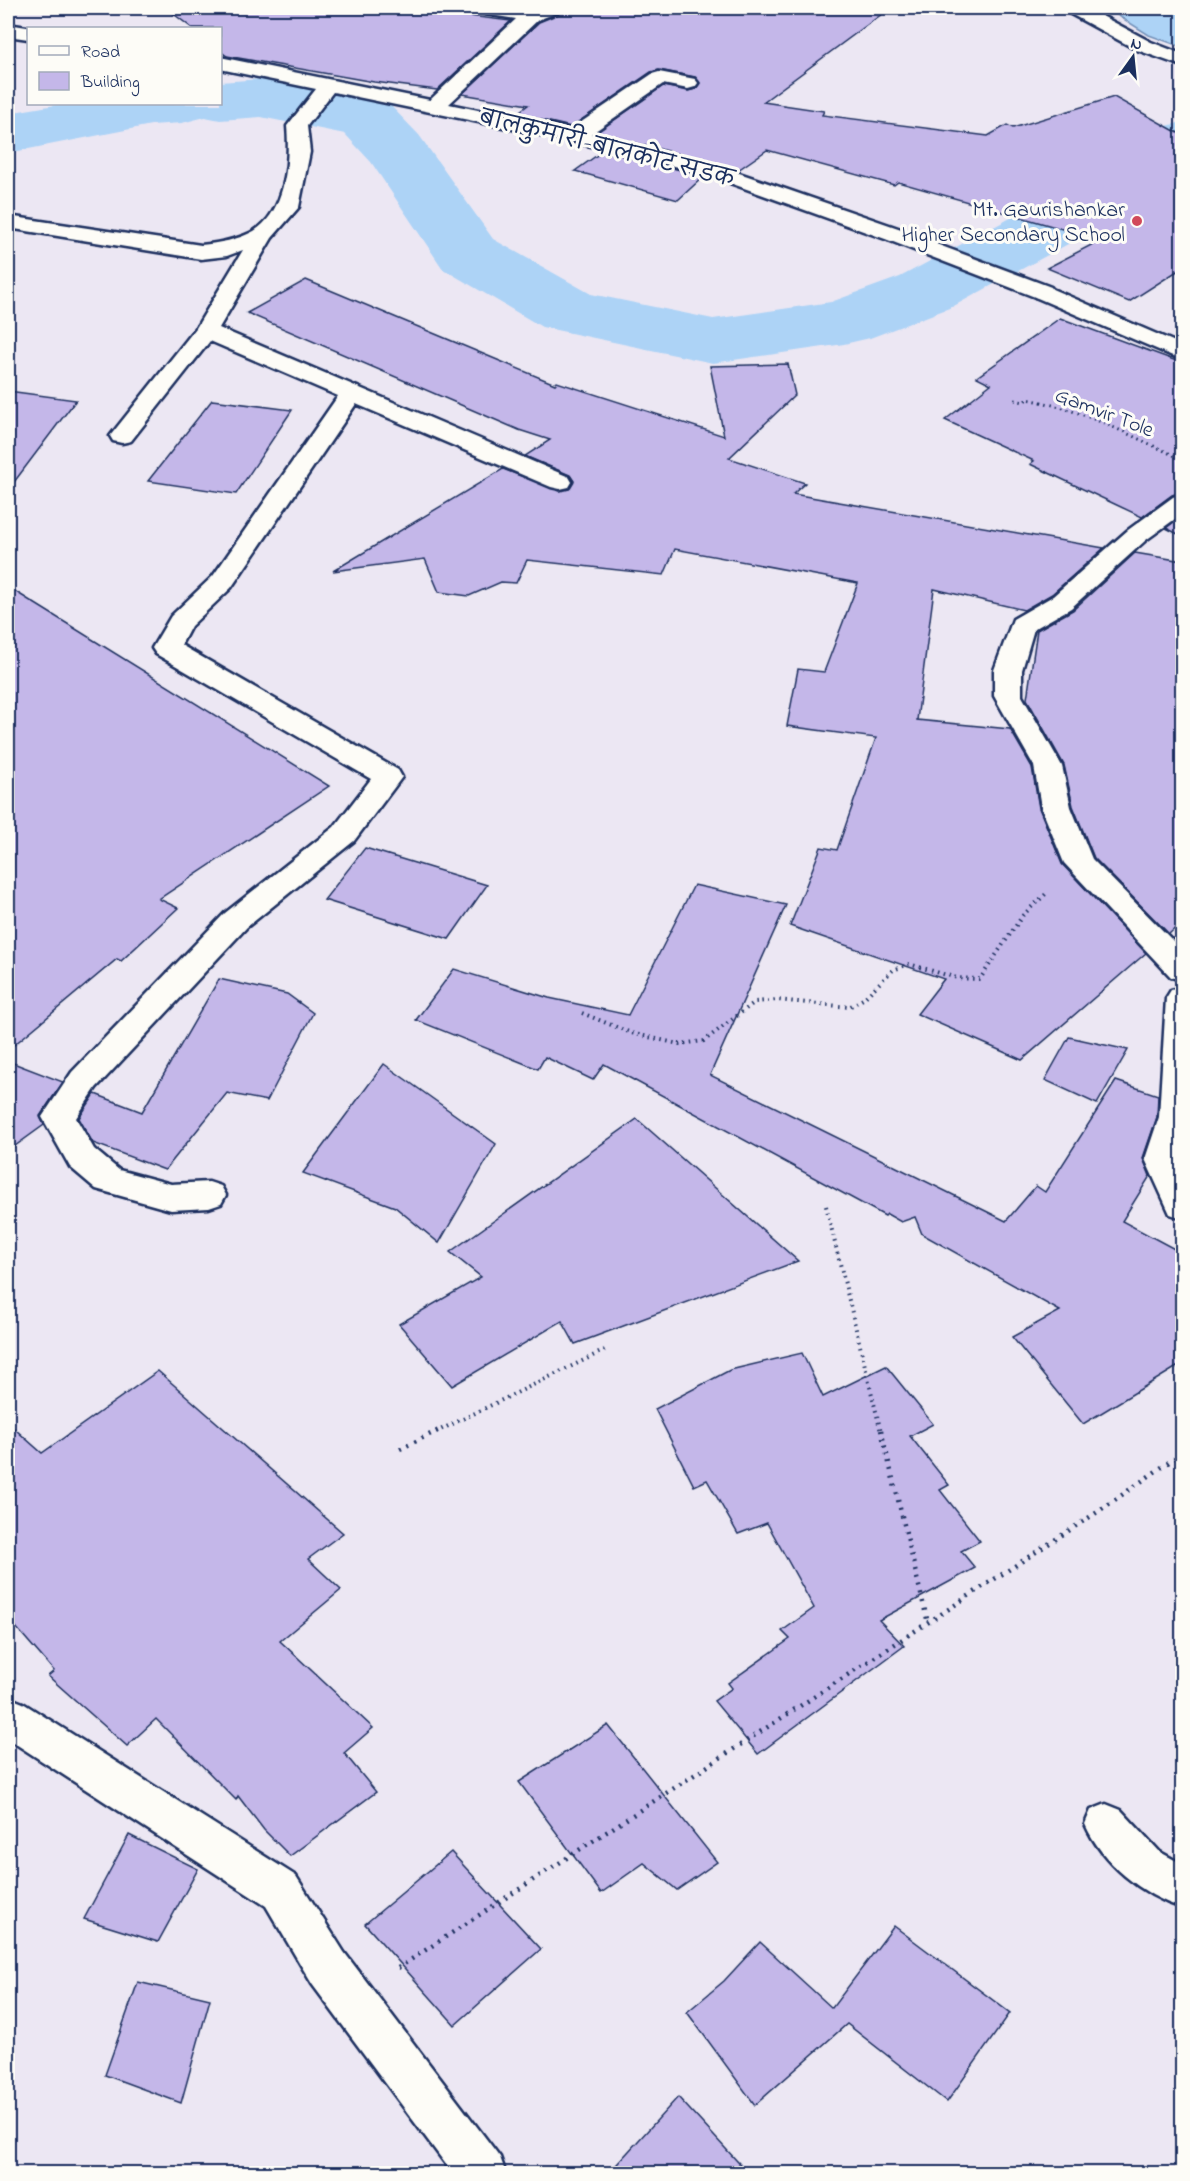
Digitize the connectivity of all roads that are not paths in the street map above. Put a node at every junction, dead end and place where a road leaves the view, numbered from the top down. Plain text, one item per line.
1 (479, 8) edge
2 (551, 8) edge
3 (1074, 8) edge
4 (531, 16) junction
5 (8, 30) edge
6 (27, 33) edge
7 (1182, 60) edge
8 (222, 63) edge
9 (688, 83) dead end
10 (328, 86) junction
11 (435, 106) junction
12 (575, 136) junction
13 (8, 222) edge
14 (263, 235) junction
15 (206, 331) junction
16 (1182, 353) edge
17 (352, 393) junction
18 (122, 436) dead end
19 (560, 482) dead end
20 (1182, 502) edge
21 (1182, 969) edge
22 (1182, 998) edge
23 (209, 1195) dead end
24 (1182, 1205) edge
25 (8, 1716) edge
26 (1106, 1824) dead end
27 (1182, 1887) edge
28 (483, 2174) edge

1 - 4 street
2 - 4 street
3 - 7 street
4 - 11 street
5 - 6 street
8 - 10 street, बालकुमारी-बालकोट सडक
9 - 12 street
10 - 11 street, बालकुमारी-बालकोट सडक
10 - 14 street
11 - 12 street, बालकुमारी-बालकोट सडक
12 - 16 street, बालकुमारी-बालकोट सडक
13 - 14 street
14 - 15 street
15 - 17 street
15 - 18 street
17 - 19 street
17 - 23 street
20 - 21 street
22 - 24 street
25 - 28 street
26 - 27 street

